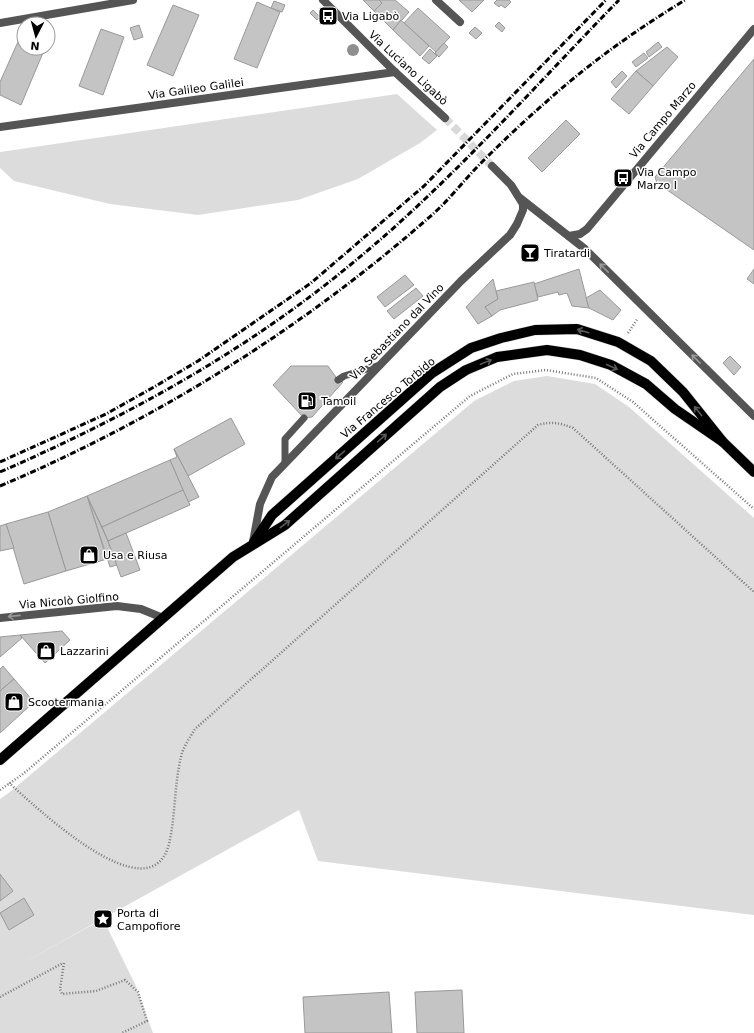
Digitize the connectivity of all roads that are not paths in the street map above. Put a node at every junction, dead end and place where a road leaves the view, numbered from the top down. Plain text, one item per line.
1 (133, 0) edge
2 (323, 0) edge
3 (436, 0) edge
4 (460, 22) dead end
5 (0, 23) edge
6 (754, 29) edge
7 (395, 72) junction
8 (445, 118) tunnel mouth
9 (0, 127) edge
10 (492, 166) tunnel mouth
11 (520, 198) junction
12 (569, 236) junction
13 (380, 365) junction
14 (338, 380) dead end
15 (754, 416) edge
16 (304, 418) dead end
17 (722, 442) junction
18 (285, 463) junction
19 (754, 472) edge
20 (252, 545) junction
21 (0, 618) edge
22 (163, 618) junction
23 (0, 760) edge

1 - 5 street
2 - 7 street, Via Luciano Ligabò
3 - 4 street
6 - 12 street, Via Campo Marzo
7 - 8 street, Via Luciano Ligabò
7 - 9 street, Via Galileo Galilei
10 - 11 street
11 - 12 street
11 - 13 street, Via Sebastiano dal Vino
15 -> 12 street
13 - 14 lane
13 - 18 street, Via Sebastiano dal Vino
16 - 18 lane
17 - 19 main road, Via Francesco Torbido
20 -> 17 main road, Via Francesco Torbido
17 -> 20 main road, Via Francesco Torbido
18 - 20 street, Via Sebastiano dal Vino
20 - 22 main road, Via Francesco Torbido
22 -> 21 street, Via Nicolò Giolfino
22 - 23 main road, Via Francesco Torbido

